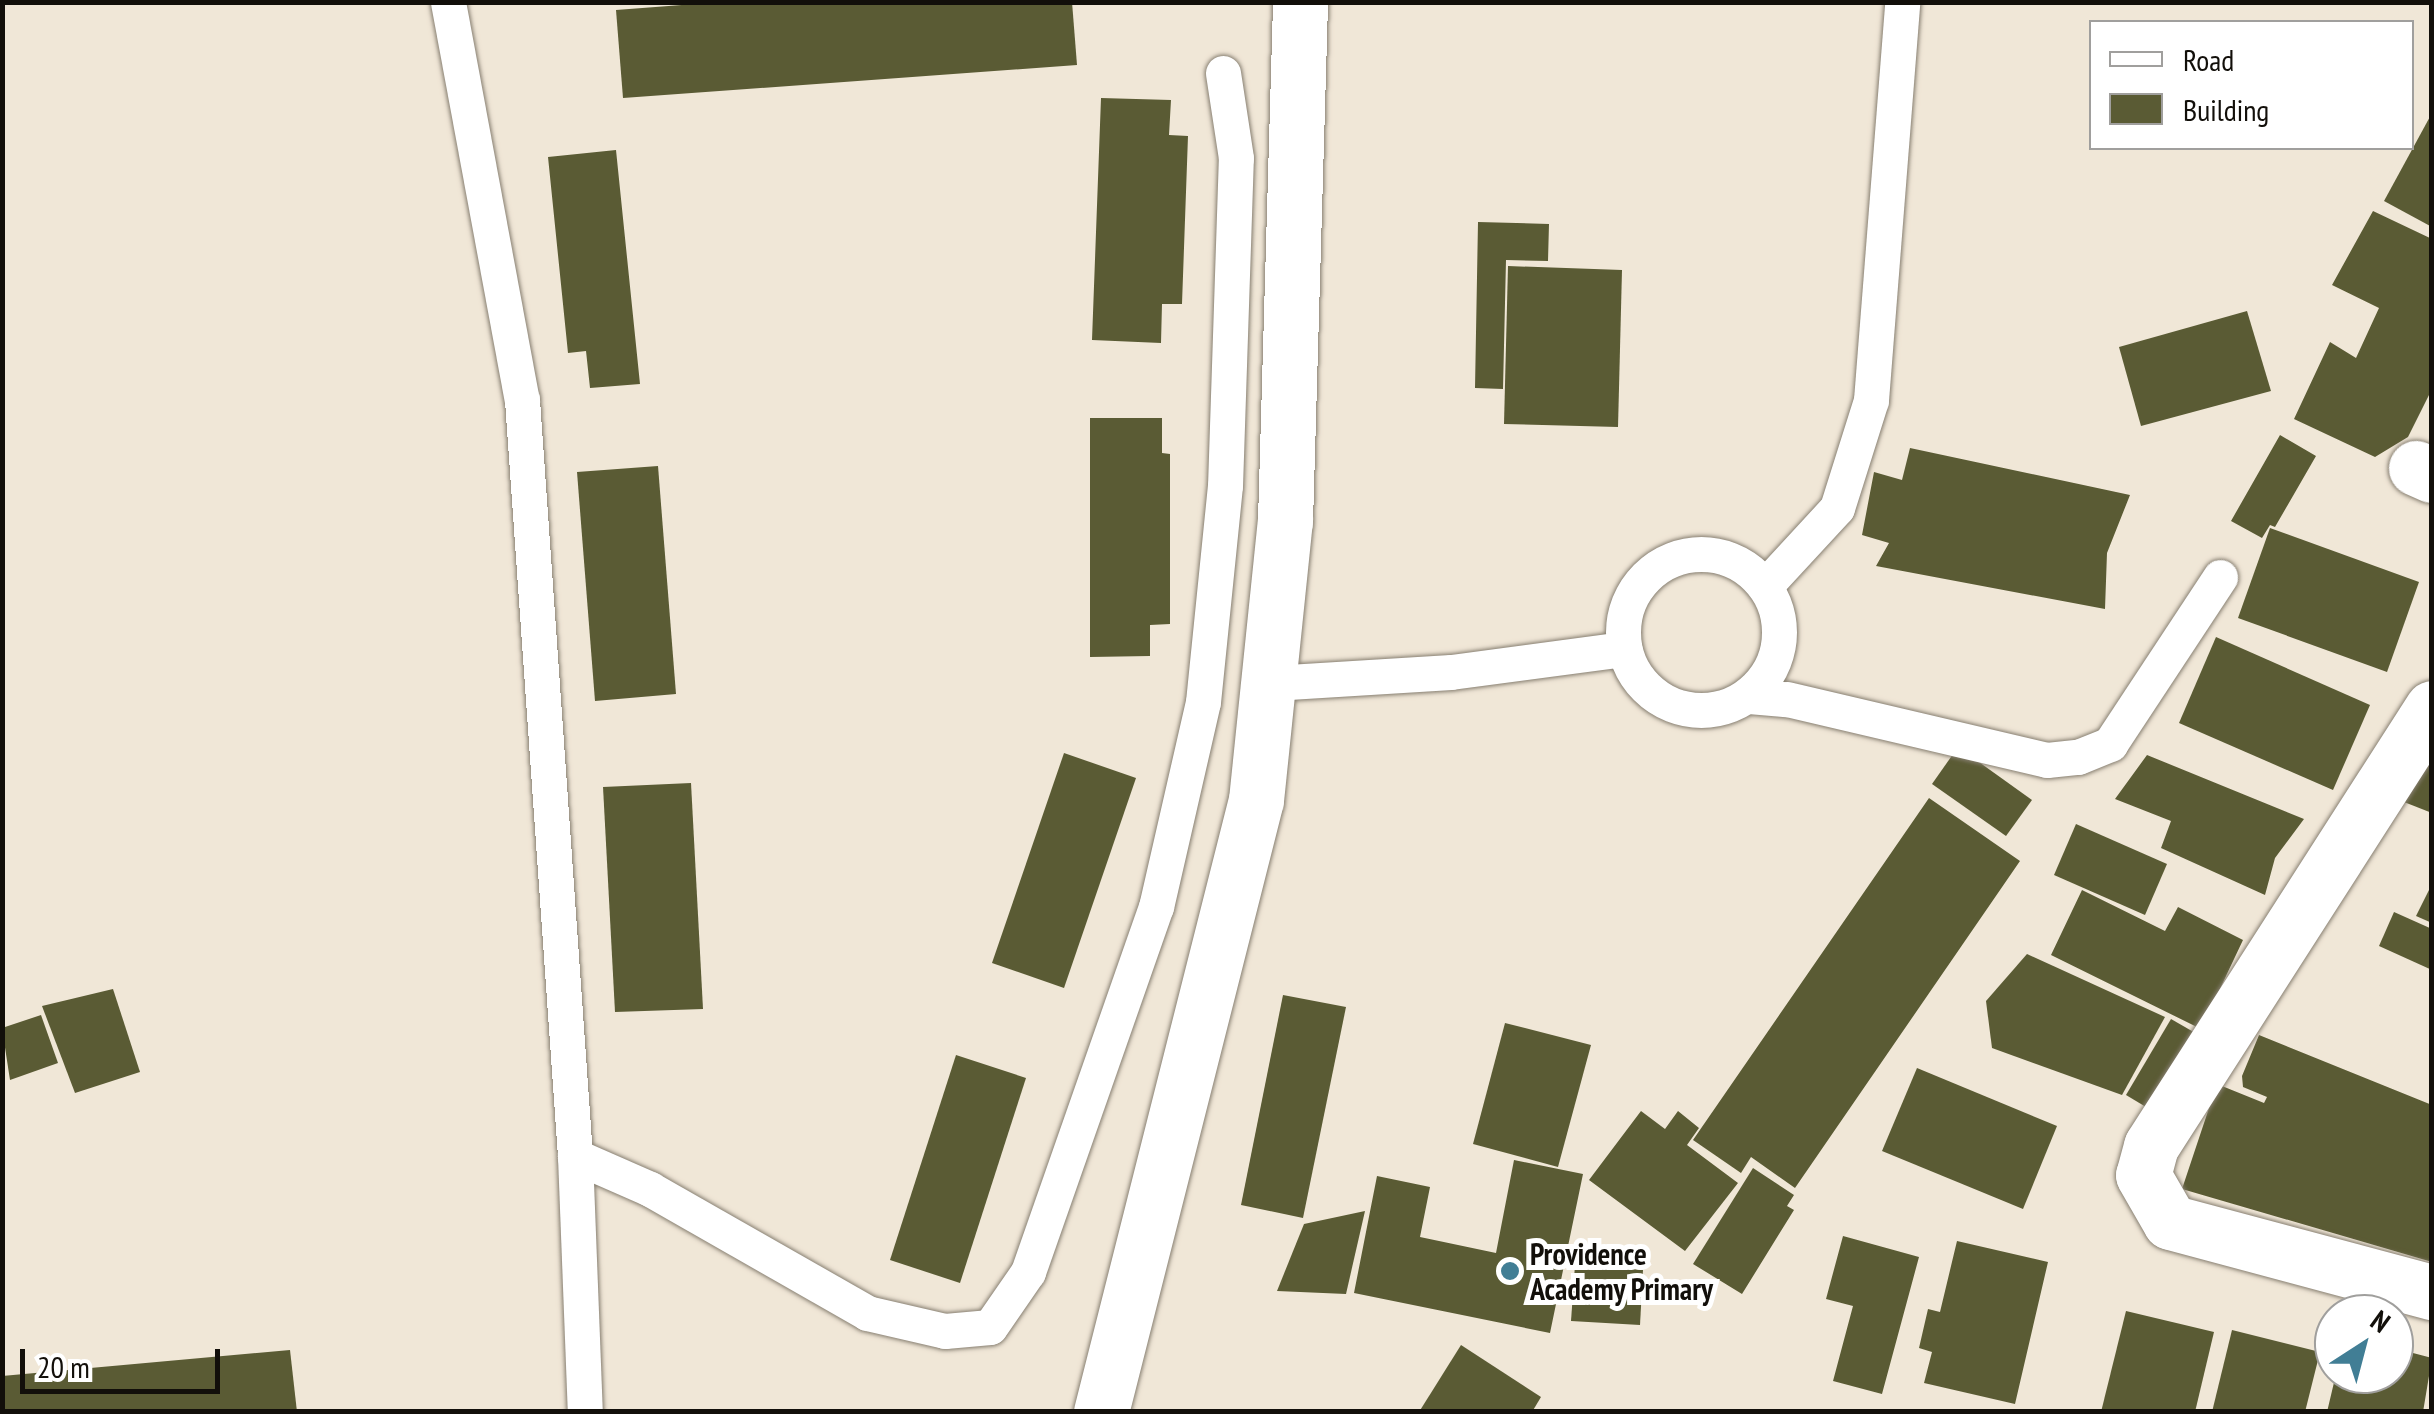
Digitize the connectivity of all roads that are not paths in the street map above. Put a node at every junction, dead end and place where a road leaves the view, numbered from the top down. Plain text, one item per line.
1 (448, 2) edge
2 (1300, 2) edge
3 (1902, 2) edge
4 (1222, 73) dead end
5 (2220, 576) dead end
6 (1766, 586) junction
7 (1624, 649) junction
8 (1272, 683) junction
9 (1749, 696) junction
10 (2432, 708) edge
11 (575, 1156) junction
12 (2432, 1292) edge
13 (586, 1412) edge
14 (1101, 1412) edge

1 - 11 lane
2 - 8 street
3 - 6 lane
4 - 11 lane
5 - 9 lane
6 - 7 lane
6 - 9 lane
7 - 8 lane
7 - 9 lane
8 - 14 street
10 - 12 street
11 - 13 lane

